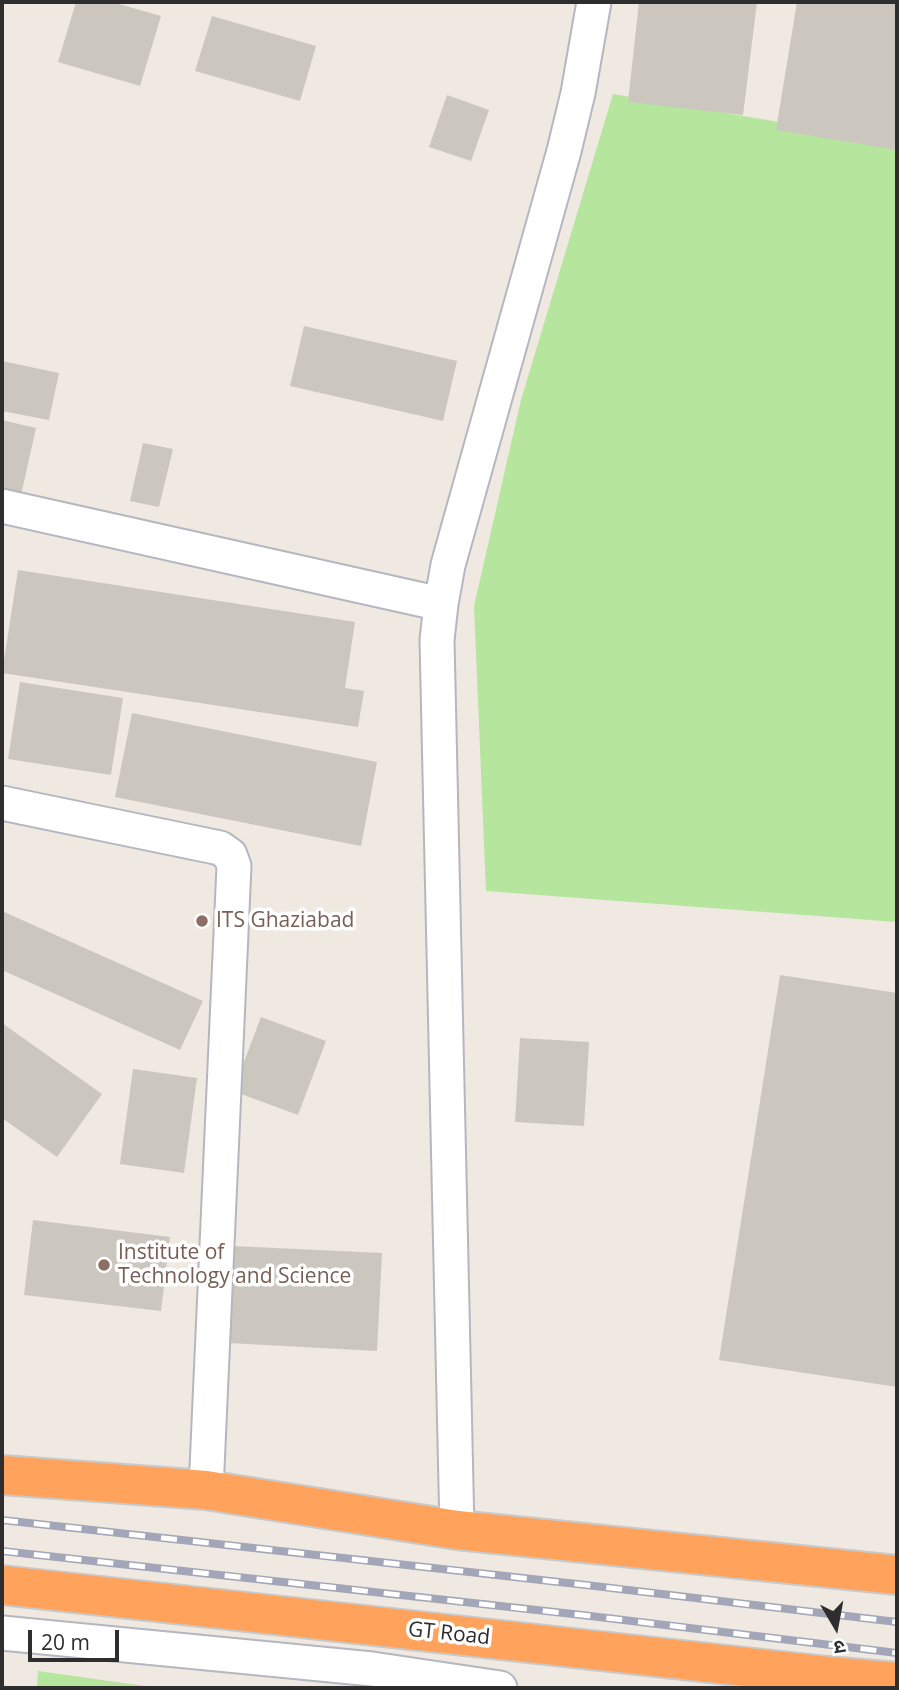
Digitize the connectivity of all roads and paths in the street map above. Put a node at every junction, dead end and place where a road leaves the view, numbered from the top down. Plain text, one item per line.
1 (594, 2) edge
2 (2, 506) edge
3 (440, 604) junction
4 (2, 803) edge
5 (2, 1475) edge
6 (206, 1490) junction
7 (457, 1530) junction
8 (897, 1575) edge
9 (2, 1585) edge
10 (2, 1633) edge
11 (897, 1682) edge
12 (500, 1688) edge

1 - 3 street
2 - 3 street
3 - 7 street
4 - 6 street
5 - 6 highway
6 - 7 highway
7 - 8 highway
9 - 11 highway, GT Road
10 - 12 street

